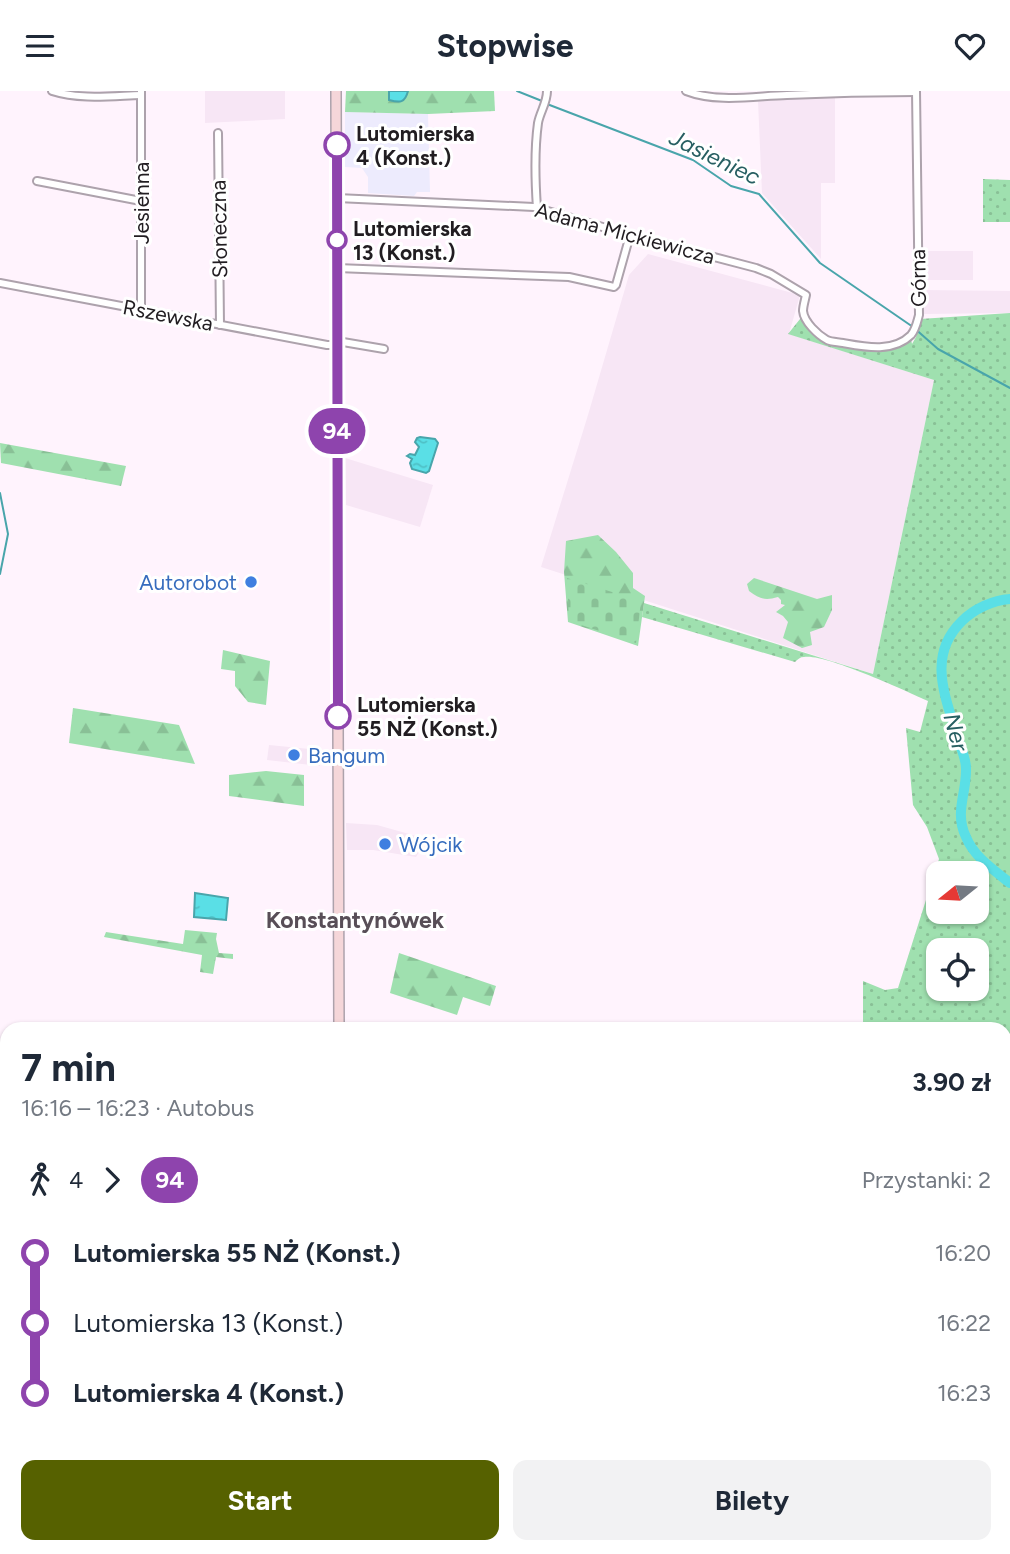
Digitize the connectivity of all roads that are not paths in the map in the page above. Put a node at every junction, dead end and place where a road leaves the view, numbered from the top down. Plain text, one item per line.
1 (52, 91) edge
2 (336, 91) edge
3 (685, 91) edge
4 (865, 91) edge
5 (916, 91) edge
6 (141, 93) edge
7 (547, 95) edge
8 (218, 134) dead end
9 (37, 181) dead end
10 (337, 198) junction
11 (141, 201) junction
12 (537, 208) junction
13 (630, 235) junction
14 (337, 268) junction
15 (0, 283) edge
16 (803, 309) joint
17 (141, 310) junction
18 (220, 325) junction
19 (337, 343) junction
20 (384, 349) dead end
21 (339, 1022) edge

1 - 6 street
2 - 10 main road
3 - 4 street
4 - 5 street
5 - 16 street, Górna
6 - 11 street, Jesienna
7 - 12 street
8 - 18 street, Słoneczna
9 - 11 street
10 - 12 street, Adama Mickiewicza
10 - 14 main road
11 - 17 street, Jesienna
12 - 13 street, Adama Mickiewicza
13 - 14 street
13 - 16 street, Adama Mickiewicza
14 - 19 main road
15 - 17 street, Rszewska
17 - 18 street, Rszewska
18 - 19 street, Rszewska
19 - 20 street, Rszewska
19 - 21 main road

